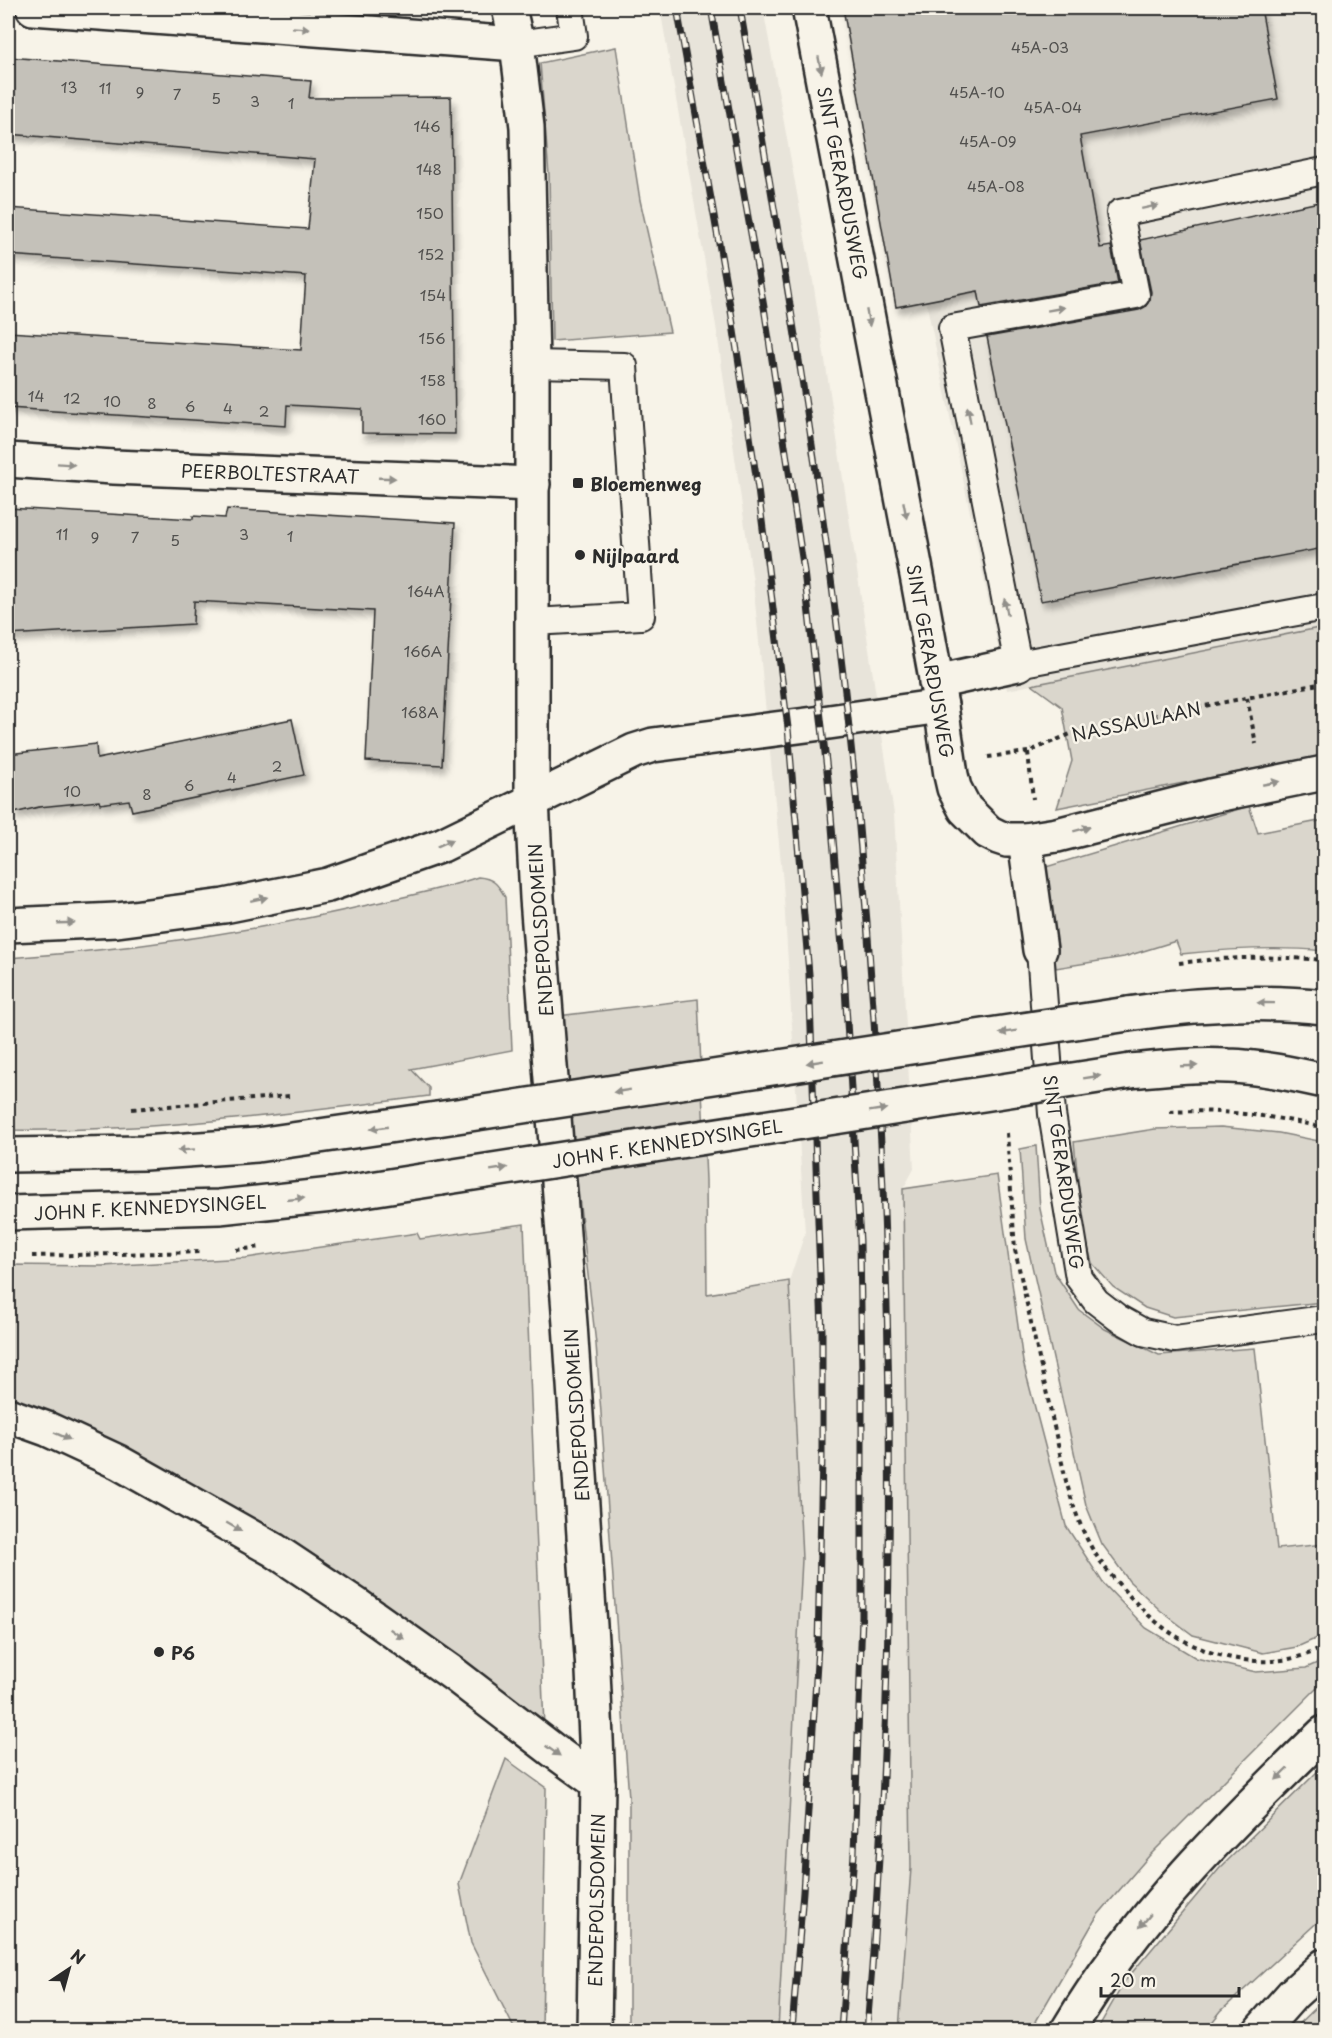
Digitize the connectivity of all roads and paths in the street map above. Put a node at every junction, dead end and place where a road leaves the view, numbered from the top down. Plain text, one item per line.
1 (33, 8) edge
2 (509, 8) edge
3 (570, 8) edge
4 (809, 8) edge
5 (517, 44) junction
6 (1324, 171) edge
7 (532, 364) junction
8 (8, 460) edge
9 (533, 484) junction
10 (1324, 606) edge
11 (533, 622) junction
12 (1018, 664) junction
13 (1324, 683) edge
14 (938, 694) junction
15 (1247, 698) junction
16 (1257, 753) dead end
17 (949, 762) junction
18 (1324, 773) edge
19 (532, 800) junction
20 (1025, 840) junction
21 (8, 925) edge
22 (1040, 950) joint
23 (1324, 1007) edge
24 (1324, 1081) edge
25 (299, 1095) dead end
26 (129, 1109) dead end
27 (1163, 1112) dead end
28 (1324, 1128) edge
29 (1007, 1132) dead end
30 (8, 1155) edge
31 (8, 1213) edge
32 (1324, 1320) edge
33 (8, 1415) edge
34 (1324, 1647) edge
35 (1324, 1733) edge
36 (598, 1783) junction
37 (1324, 1966) edge
38 (594, 2031) edge
39 (1068, 2031) edge
40 (1261, 2031) edge

1 -> 5 main road
2 - 5 main road
3 - 5 lane
4 -> 14 main road, SINT GERARDUSWEG
5 - 7 main road
12 -> 6 lane
7 - 9 main road
7 - 11 lane
8 -> 9 main road, PEERBOLTESTRAAT
9 - 11 main road
10 - 12 lane
11 - 19 main road
12 - 14 main road
13 - 15 path, NASSAULAAN
14 - 17 main road, SINT GERARDUSWEG
14 - 19 main road
15 - 16 path
15 - 17 path, NASSAULAAN
17 - 20 main road, SINT GERARDUSWEG
20 -> 18 main road
21 -> 19 main road
19 - 36 main road, ENDEPOLSDOMEIN
20 - 22 main road, SINT GERARDUSWEG
22 - 32 lane, SINT GERARDUSWEG
23 -> 30 main road, bridge
31 -> 24 main road, JOHN F. KENNEDYSINGEL, bridge
25 - 26 path
27 - 28 path
29 - 34 path
33 -> 36 main road
35 -> 39 main road
36 - 38 main road, ENDEPOLSDOMEIN
37 - 40 main road

